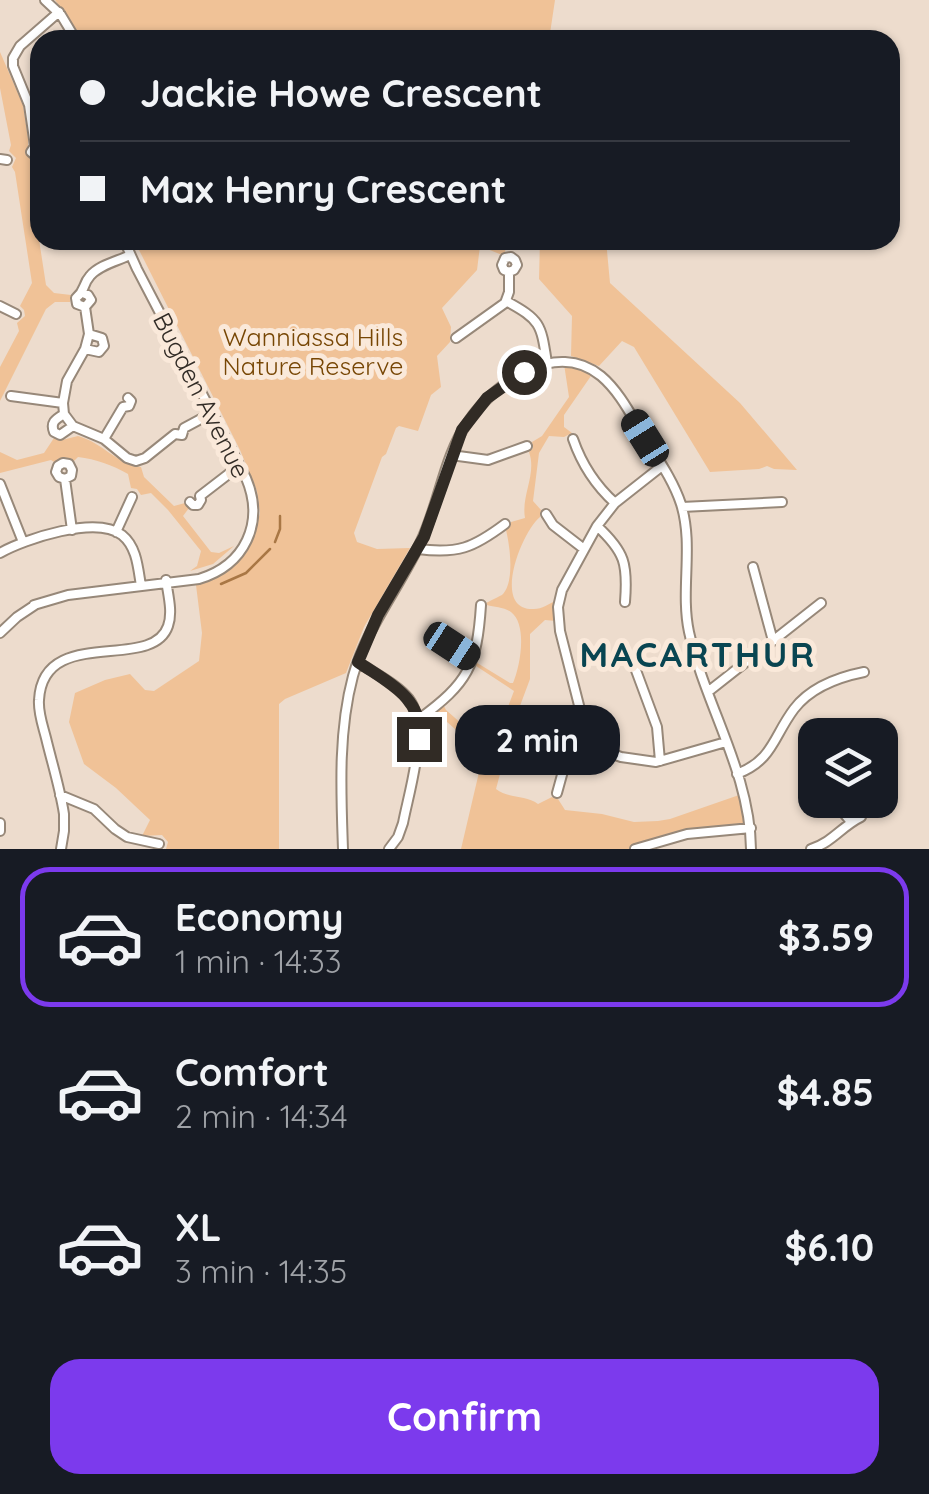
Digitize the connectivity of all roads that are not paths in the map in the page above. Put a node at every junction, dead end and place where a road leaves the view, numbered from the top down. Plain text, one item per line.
1 (45, 0) edge
2 (59, 12) junction
3 (39, 30) edge
4 (70, 30) edge
5 (30, 38) edge
6 (5, 43) dead end
7 (16, 50) junction
8 (30, 110) edge
9 (128, 250) edge
10 (130, 255) junction
11 (509, 272) dead end
12 (506, 301) junction
13 (0, 306) edge
14 (16, 314) dead end
15 (89, 334) junction
16 (456, 338) dead end
17 (85, 349) junction
18 (547, 362) junction
19 (11, 396) dead end
20 (63, 403) junction
21 (123, 406) dead end
22 (64, 414) junction
23 (212, 414) junction
24 (73, 426) junction
25 (104, 438) junction
26 (574, 439) dead end
27 (527, 446) dead end
28 (452, 456) junction
29 (239, 466) junction
30 (662, 466) junction
31 (65, 479) dead end
32 (0, 484) edge
33 (200, 496) dead end
34 (132, 497) dead end
35 (782, 502) dead end
36 (615, 503) junction
37 (682, 506) junction
38 (546, 514) dead end
39 (505, 524) dead end
40 (597, 526) junction
41 (72, 530) junction
42 (116, 532) junction
43 (23, 542) junction
44 (418, 548) junction
45 (584, 549) junction
46 (0, 553) edge
47 (753, 567) dead end
48 (166, 581) junction
49 (140, 584) junction
50 (625, 602) dead end
51 (821, 603) dead end
52 (481, 605) dead end
53 (0, 633) edge
54 (440, 633) dead end
55 (773, 641) junction
56 (472, 659) junction
57 (358, 662) junction
58 (634, 665) dead end
59 (864, 672) dead end
60 (709, 692) junction
61 (419, 719) junction
62 (586, 732) junction
63 (726, 742) junction
64 (660, 761) junction
65 (738, 774) junction
66 (557, 793) dead end
67 (60, 795) junction
68 (849, 818) edge
69 (857, 818) edge
70 (852, 822) junction
71 (0, 823) edge
72 (751, 828) junction
73 (0, 831) edge
74 (833, 839) junction
75 (159, 844) dead end
76 (60, 849) edge
77 (343, 849) edge
78 (389, 849) edge
79 (635, 849) edge
80 (752, 849) edge
81 (811, 849) edge
82 (840, 849) edge

1 - 2 street
2 - 3 street
2 - 4 street
5 - 7 street
6 - 7 street
7 - 8 street
9 - 10 street, Bugden Avenue
10 - 15 street
10 - 23 street, Bugden Avenue
11 - 12 street
12 - 16 street
12 - 18 street
13 - 14 street
15 - 17 street
15 - 17 street
17 - 20 street
18 - 28 street
18 - 30 street
19 - 20 street
20 - 22 street
21 - 25 street
22 - 24 street
22 - 24 street
23 - 25 street
23 - 29 street, Bugden Avenue
24 - 25 street
26 - 36 street
27 - 28 street
28 - 44 street
29 - 33 street
29 - 48 street, Bugden Avenue
30 - 36 street
30 - 37 street
31 - 41 street
32 - 43 street
34 - 42 street
35 - 37 street
36 - 40 street
37 - 60 street
38 - 45 street
39 - 44 street
40 - 45 street
40 - 50 street
41 - 42 street
41 - 43 street
42 - 49 street
43 - 46 street
44 - 57 street
45 - 62 street
47 - 55 street
48 - 49 street, Bugden Avenue
48 - 67 street
49 - 53 street, Bugden Avenue
51 - 55 street
52 - 56 street
54 - 56 street
55 - 60 street
56 - 61 street
57 - 61 street
57 - 77 street
58 - 64 street
59 - 65 street
60 - 63 street
61 - 78 street
62 - 64 street
62 - 66 street
63 - 64 street
63 - 65 street
65 - 72 street
67 - 75 street
67 - 76 street
68 - 70 street
69 - 70 street
70 - 74 street
71 - 73 street
72 - 79 street
72 - 80 street
74 - 81 street
74 - 82 street

